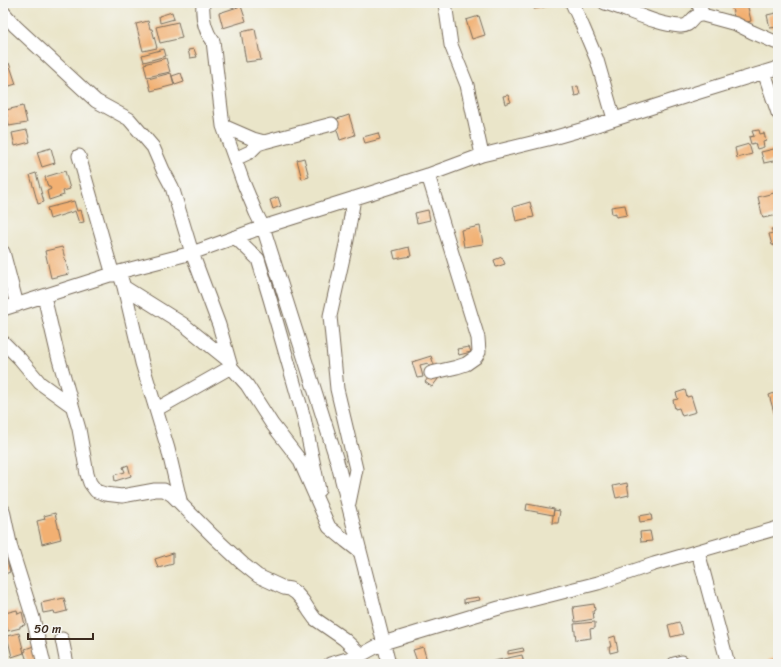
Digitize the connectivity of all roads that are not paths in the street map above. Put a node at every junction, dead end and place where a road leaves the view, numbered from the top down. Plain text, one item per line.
1 (203, 3) edge
2 (445, 3) edge
3 (605, 3) edge
4 (575, 4) edge
5 (701, 9) edge
6 (3, 12) edge
7 (778, 42) edge
8 (778, 68) edge
9 (764, 72) junction
10 (778, 113) edge
11 (614, 120) junction
12 (332, 124) dead end
13 (223, 126) junction
14 (264, 142) junction
15 (482, 155) junction
16 (79, 156) dead end
17 (235, 159) junction
18 (428, 175) junction
19 (354, 198) junction
20 (263, 227) junction
21 (235, 237) junction
22 (3, 252) edge
23 (192, 253) junction
24 (116, 274) junction
25 (124, 287) junction
26 (44, 296) junction
27 (16, 305) junction
28 (3, 309) edge
29 (3, 342) edge
30 (230, 364) junction
31 (431, 373) dead end
32 (72, 406) junction
33 (157, 409) junction
34 (180, 504) junction
35 (348, 505) junction
36 (3, 510) edge
37 (324, 516) junction
38 (778, 528) edge
39 (360, 552) junction
40 (698, 552) junction
41 (62, 639) dead end
42 (383, 644) junction
43 (361, 655) junction
44 (44, 664) edge
45 (67, 664) edge
46 (330, 664) edge
47 (389, 664) edge
48 (728, 664) edge

1 - 13 street
2 - 15 street
3 - 5 street
4 - 11 street
5 - 7 street
6 - 23 street
8 - 9 street
9 - 10 street
9 - 11 street
11 - 15 street
12 - 14 street
13 - 14 street
13 - 17 street
14 - 17 street
15 - 18 street
16 - 24 street
17 - 20 street
18 - 19 street
18 - 31 street
19 - 20 street
19 - 35 street
20 - 21 street
20 - 35 street
21 - 23 street
21 - 37 street
22 - 27 street
23 - 24 street
23 - 30 street
24 - 25 street
24 - 26 street
25 - 30 street
25 - 33 street
26 - 27 street
26 - 32 street
27 - 28 street
29 - 32 street
30 - 33 street
30 - 37 street
32 - 34 street
33 - 34 street
34 - 43 street
35 - 39 street
36 - 44 street
37 - 39 street
38 - 40 street
39 - 42 street
40 - 42 street
40 - 48 street
41 - 45 street
42 - 43 street
42 - 47 street
43 - 46 street

